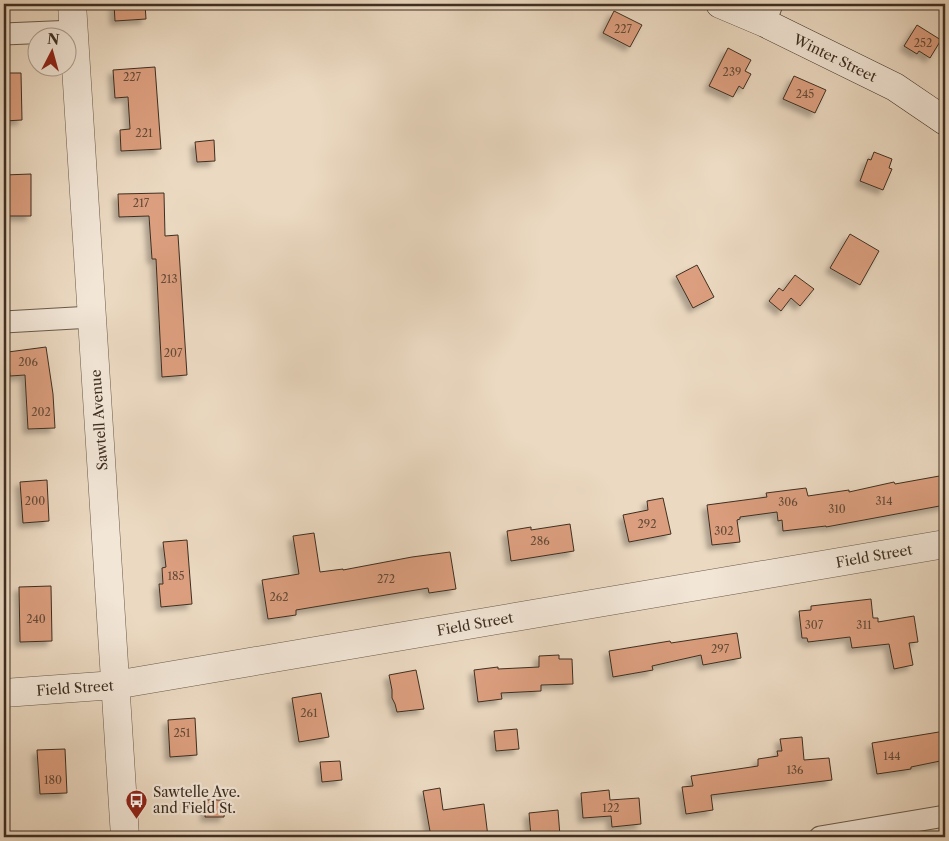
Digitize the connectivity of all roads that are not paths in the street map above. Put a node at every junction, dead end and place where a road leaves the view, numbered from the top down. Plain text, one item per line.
1 (72, 4) edge
2 (720, 4) edge
3 (768, 13) edge
4 (75, 28) edge
5 (28, 33) edge
6 (4, 34) edge
7 (78, 78) edge
8 (945, 121) edge
9 (92, 317) junction
10 (4, 322) edge
11 (945, 544) edge
12 (116, 685) junction
13 (4, 693) edge
14 (945, 816) edge
15 (125, 837) edge
16 (820, 837) edge

1 - 4 street, Sawtell Avenue
2 - 3 street, Winter Street
3 - 8 street, Winter Street
5 - 6 street
7 - 9 street, Sawtell Avenue
9 - 10 street
9 - 12 street, Sawtell Avenue
11 - 12 street, Field Street
12 - 13 street, Field Street
12 - 15 street, Sawtell Avenue
14 - 16 street

